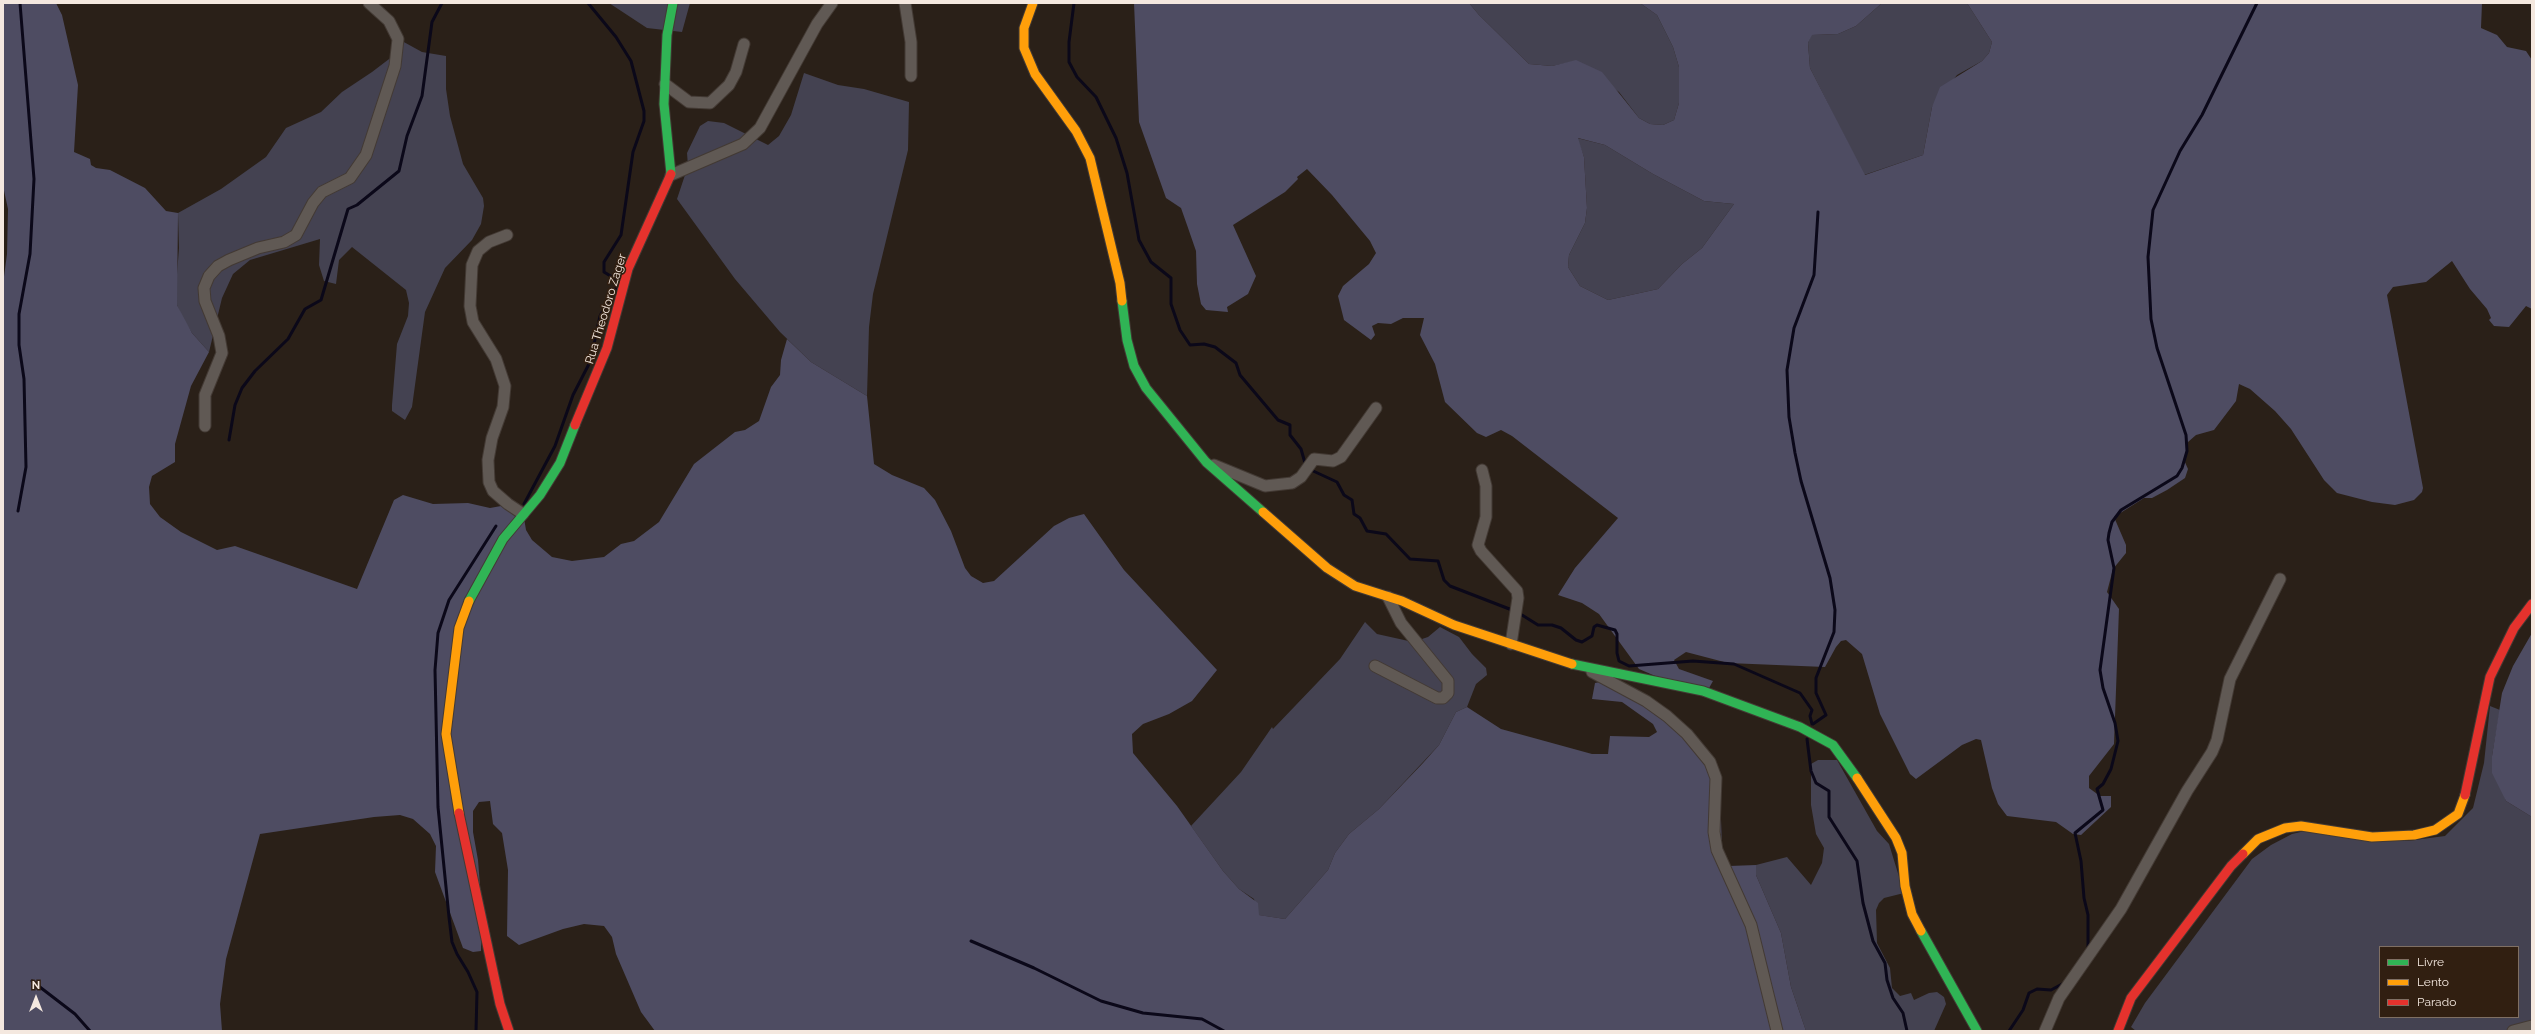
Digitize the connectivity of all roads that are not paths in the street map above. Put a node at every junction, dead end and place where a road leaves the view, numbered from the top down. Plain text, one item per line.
1 (369, 3) edge
2 (673, 3) edge
3 (832, 3) edge
4 (905, 3) edge
5 (1033, 3) edge
6 (744, 44) dead end
7 (911, 76) dead end
8 (665, 84) junction
9 (671, 175) junction
10 (507, 235) dead end
11 (1376, 408) dead end
12 (205, 426) dead end
13 (1206, 462) junction
14 (1482, 470) dead end
15 (524, 514) junction
16 (2280, 579) dead end
17 (1388, 597) junction
18 (2532, 604) edge
19 (1511, 644) junction
20 (1376, 666) dead end
21 (1579, 666) junction
22 (2532, 1026) edge
23 (509, 1031) edge
24 (1777, 1031) edge
25 (1977, 1031) edge
26 (2045, 1031) edge
27 (2118, 1031) edge
28 (2513, 1031) edge

1 - 12 street
2 - 8 street, Rua Theodoro Zager
3 - 9 street
4 - 7 street
5 - 13 street
6 - 8 street
8 - 9 street, Rua Theodoro Zager
9 - 15 street, Rua Theodoro Zager
10 - 15 street
11 - 13 street
13 - 17 street
14 - 19 street
15 - 23 street, Rua Theodoro Zager
16 - 26 street
17 - 19 street
17 - 20 street
18 - 27 street
19 - 21 street
21 - 24 street
21 - 25 street
22 - 28 street

